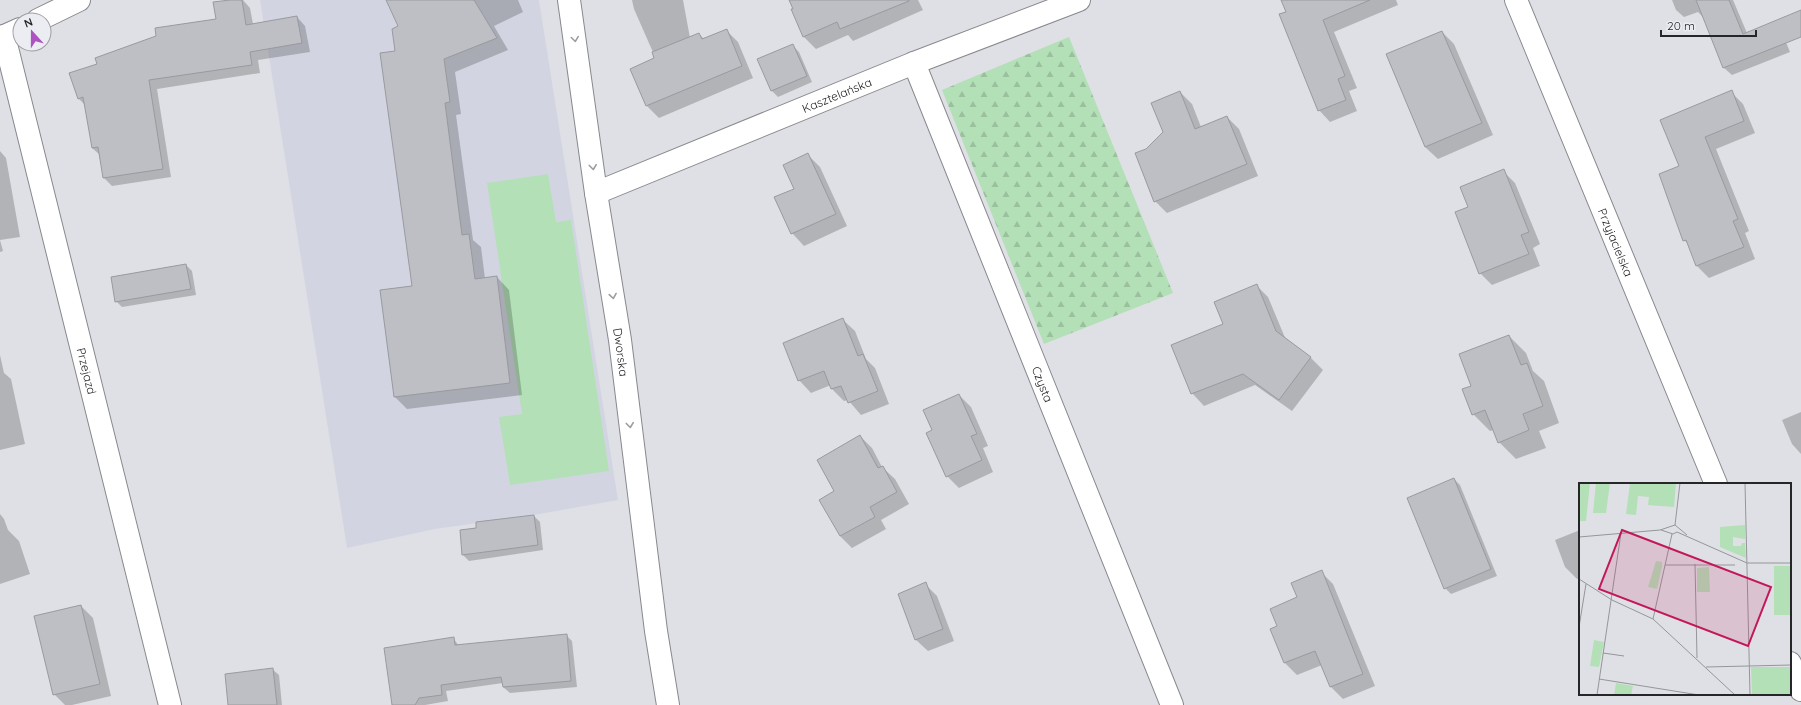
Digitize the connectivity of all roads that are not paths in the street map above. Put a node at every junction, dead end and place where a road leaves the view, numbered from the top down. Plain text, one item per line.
1 (80, 0) edge
2 (569, 0) edge
3 (1079, 0) edge
4 (1516, 0) edge
5 (52, 13) edge
6 (8, 34) edge
7 (914, 63) junction
8 (596, 194) junction
9 (1716, 483) edge
10 (1791, 665) edge
11 (1801, 690) edge
12 (170, 705) edge
13 (668, 705) edge
14 (1172, 705) edge

1 - 5 street
2 -> 8 street, Dworska
3 - 7 street, Kasztelańska
4 - 9 street, Przyjacielska
6 - 12 street, Przejazd
7 - 8 street, Kasztelańska
7 - 14 street, Czysta
8 -> 13 street, Dworska
10 - 11 street

